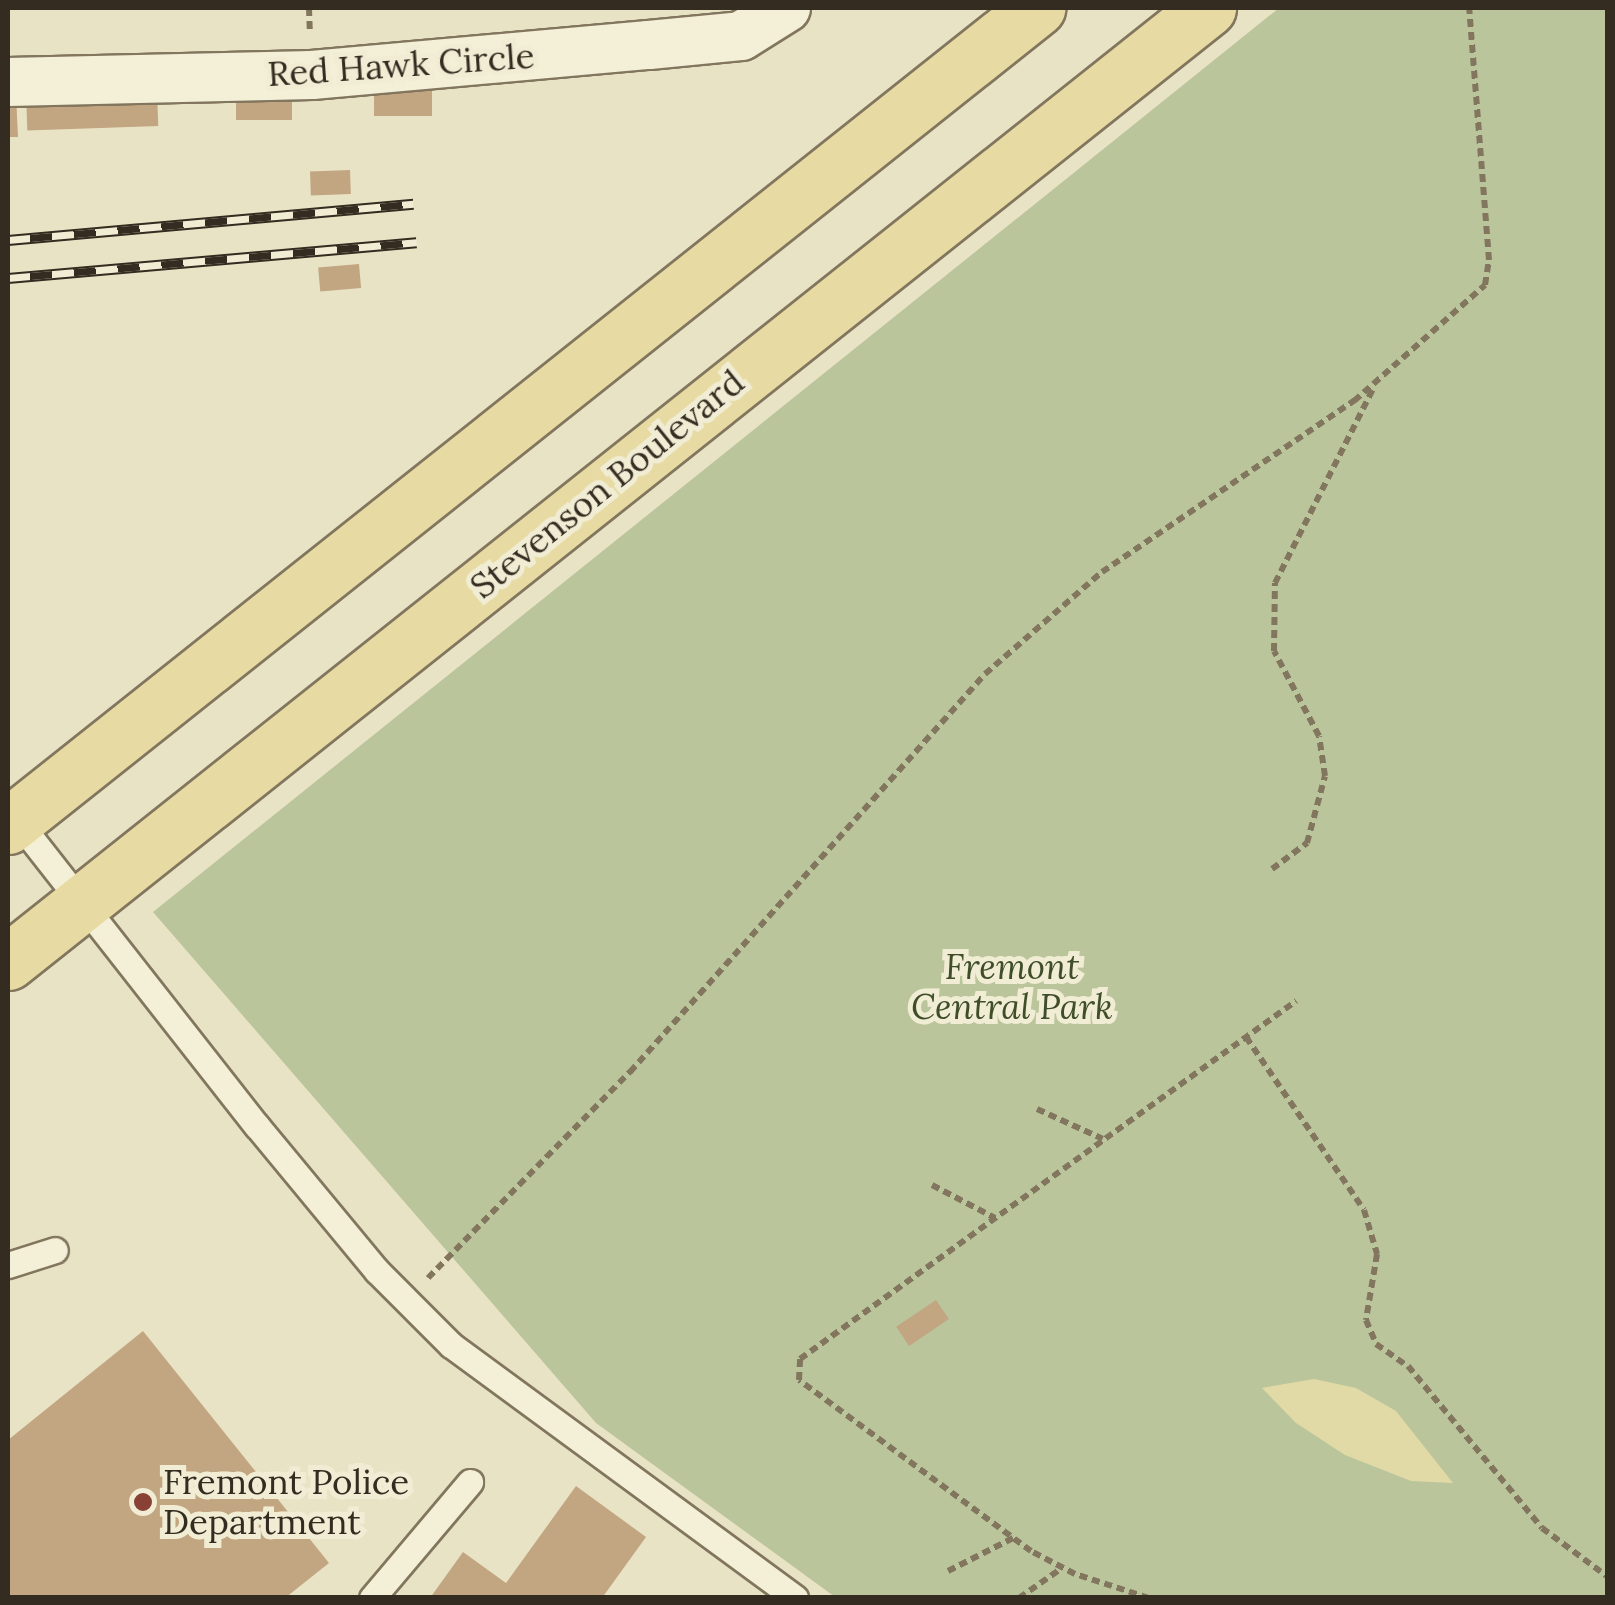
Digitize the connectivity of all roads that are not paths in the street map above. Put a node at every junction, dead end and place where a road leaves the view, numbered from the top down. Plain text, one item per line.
1 (786, 8) edge
2 (1037, 8) edge
3 (1208, 8) edge
4 (8, 82) edge
5 (12, 823) edge
6 (81, 902) junction
7 (8, 962) edge
8 (55, 1250) dead end
9 (8, 1265) edge
10 (470, 1482) dead end
11 (372, 1598) edge
12 (795, 1598) edge

1 - 4 street, Red Hawk Circle
2 - 5 main road
3 - 6 main road, Stevenson Boulevard
5 - 6 lane
6 - 7 main road, Stevenson Boulevard
6 - 12 lane
8 - 9 lane
10 - 11 lane

